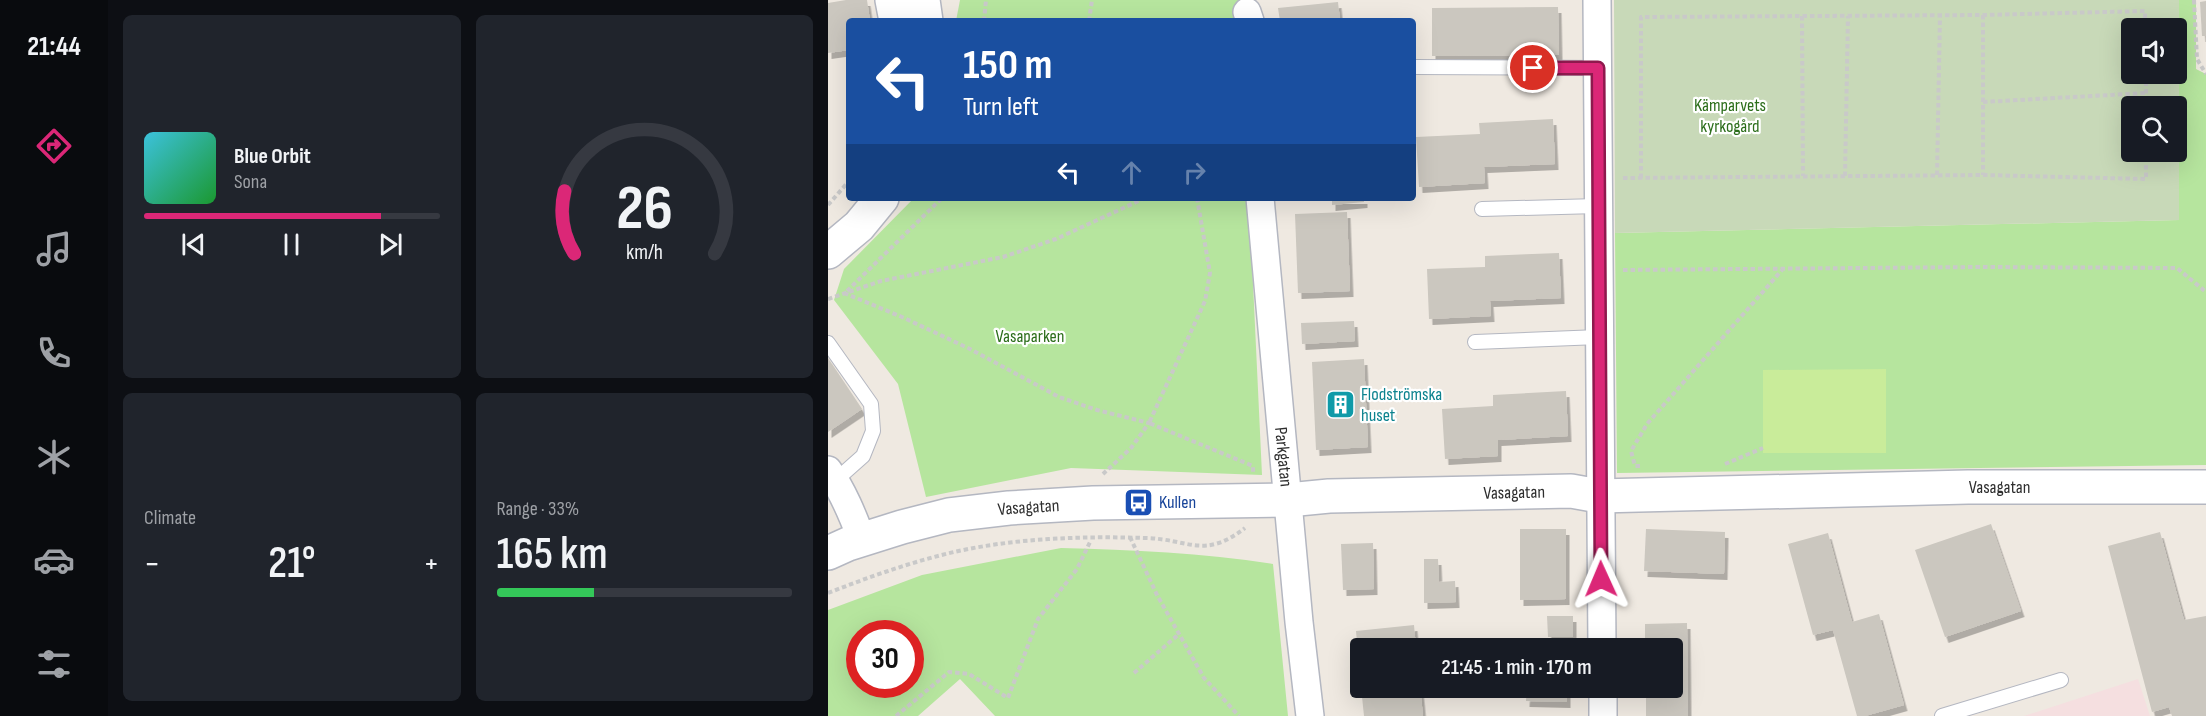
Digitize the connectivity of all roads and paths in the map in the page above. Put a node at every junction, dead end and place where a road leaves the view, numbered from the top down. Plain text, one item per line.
1 (892, 0) edge
2 (924, 0) edge
3 (986, 0) edge
4 (1092, 0) edge
5 (1597, 0) edge
6 (2194, 0) edge
7 (1940, 15) junction
8 (1983, 15) junction
9 (1802, 16) junction
10 (1848, 16) junction
11 (895, 18) edge
12 (926, 18) edge
13 (984, 18) edge
14 (1089, 18) edge
15 (2145, 18) edge
16 (1416, 67) edge
17 (1598, 68) junction
18 (2206, 74) edge
19 (2146, 84) edge
20 (2146, 93) joint
21 (1983, 102) junction
22 (2146, 162) edge
23 (1983, 175) junction
24 (1803, 176) junction
25 (1845, 176) junction
26 (1937, 176) junction
27 (1598, 177) junction
28 (1641, 178) junction
29 (846, 184) edge
30 (854, 201) edge
31 (880, 201) edge
32 (939, 201) edge
33 (1138, 201) edge
34 (1198, 201) edge
35 (1260, 201) edge
36 (828, 205) edge
37 (1598, 206) junction
38 (1482, 209) dead end
39 (828, 226) edge
40 (828, 252) edge
41 (1782, 269) junction
42 (1599, 270) junction
43 (2206, 292) edge
44 (844, 293) junction
45 (828, 298) edge
46 (1599, 337) junction
47 (1475, 342) dead end
48 (828, 343) edge
49 (1149, 423) junction
50 (1763, 448) dead end
51 (1722, 465) dead end
52 (1646, 466) dead end
53 (1103, 474) dead end
54 (832, 475) edge
55 (2206, 487) edge
56 (1599, 496) junction
57 (1288, 500) junction
58 (1250, 510) junction
59 (1130, 537) junction
60 (862, 540) junction
61 (1090, 540) dead end
62 (828, 553) edge
63 (828, 593) edge
64 (1179, 633) junction
65 (1602, 638) edge
66 (1134, 674) dead end
67 (2061, 680) dead end
68 (1603, 698) edge
69 (897, 716) edge
70 (1239, 716) edge
71 (1310, 716) edge
72 (1603, 716) edge
73 (1942, 716) edge

1 - 11 street
2 - 12 street
3 - 13 path
4 - 14 path
5 - 17 street
6 - 18 path
7 - 8 path
7 - 10 path
7 - 26 path
8 - 15 path
8 - 21 path
9 - 10 path
9 - 24 path
9 - 28 path
10 - 25 path
16 - 17 lane
17 - 27 street
19 - 20 path
20 - 21 path
21 - 23 path
22 - 23 path
23 - 26 path
24 - 25 path
24 - 28 path
25 - 26 path
27 - 28 path
27 - 37 street
29 - 36 path
30 - 39 street
31 - 40 street
32 - 44 path
33 - 44 path
34 - 49 path
35 - 57 street, Parkgatan
37 - 38 lane
37 - 42 street
41 - 42 path
41 - 43 path
41 - 52 path
42 - 46 street
44 - 45 path
44 - 49 path
46 - 47 lane
46 - 56 street
48 - 54 lane
49 - 53 path
49 - 58 path
50 - 51 path
54 - 60 street
55 - 56 street, Vasagatan
56 - 57 street, Vasagatan
56 - 65 street
57 - 58 street, Vasagatan
57 - 71 street, Parkgatan
58 - 59 path
58 - 60 street, Vasagatan
59 - 63 path
59 - 64 path
60 - 62 street, Vasagatan
61 - 69 path
64 - 66 path
64 - 70 path
67 - 73 lane
68 - 72 street

